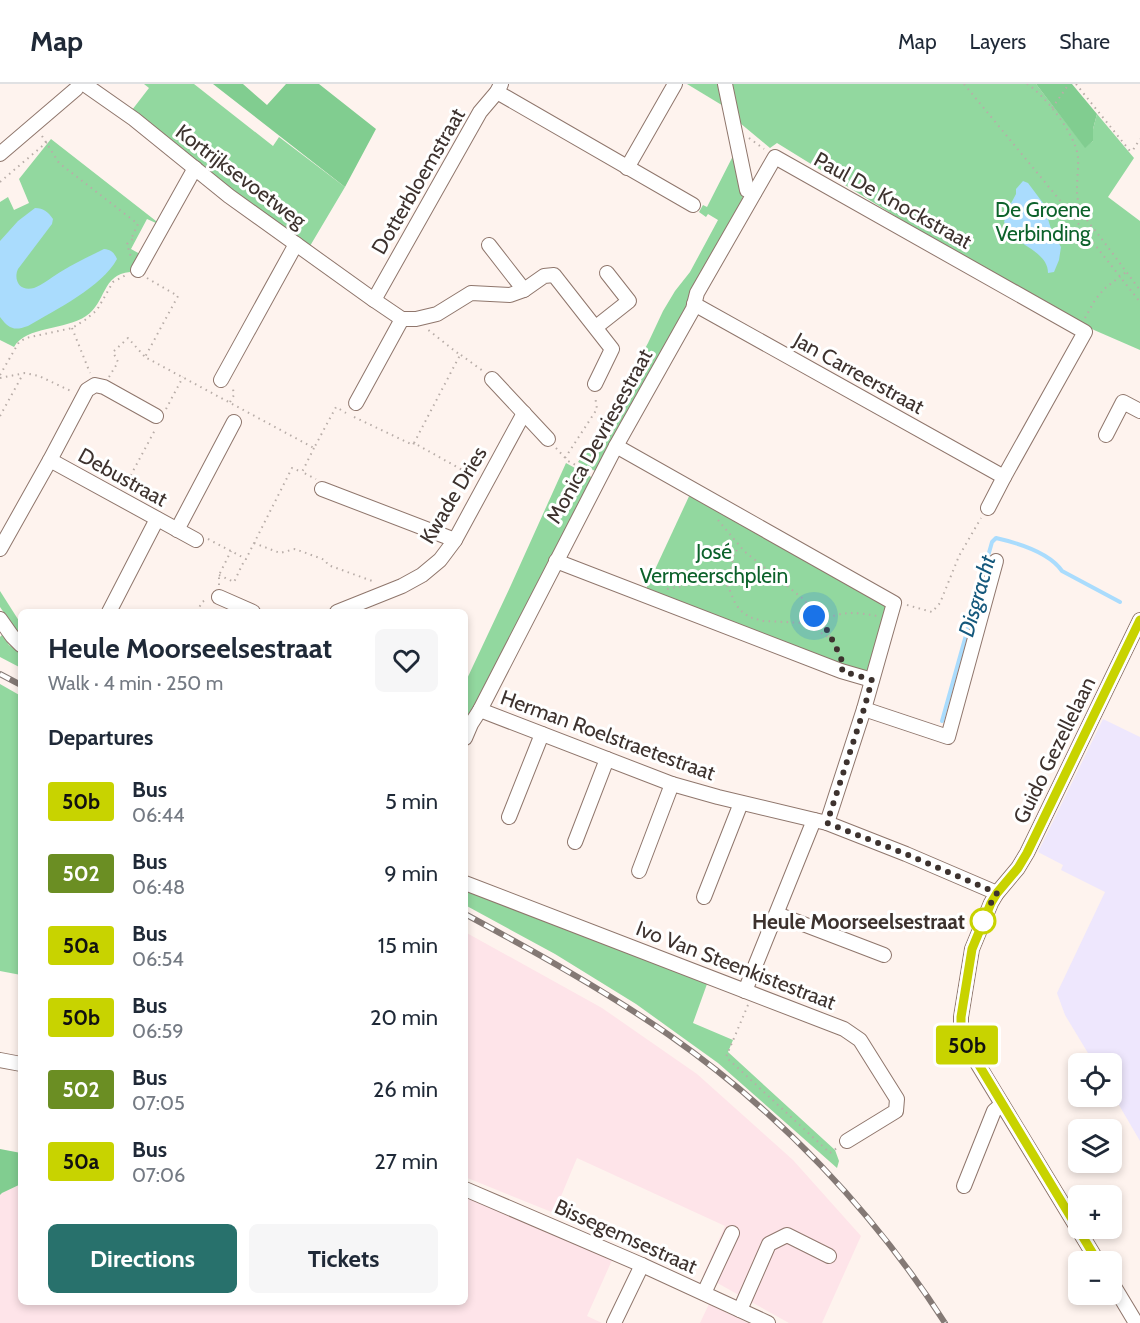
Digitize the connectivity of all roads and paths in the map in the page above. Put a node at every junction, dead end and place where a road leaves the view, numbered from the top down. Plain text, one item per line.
1 (79, 84) edge
2 (84, 84) edge
3 (675, 84) edge
4 (724, 84) edge
5 (964, 84) edge
6 (1027, 84) edge
7 (1069, 84) edge
8 (1076, 84) edge
9 (499, 88) edge
10 (1052, 108) junction
11 (733, 121) junction
12 (34, 126) junction
13 (1140, 140) edge
14 (47, 142) junction
15 (0, 154) edge
16 (775, 157) junction
17 (195, 168) junction
18 (627, 168) junction
19 (0, 181) edge
20 (754, 193) junction
21 (693, 205) dead end
22 (296, 244) junction
23 (489, 245) dead end
24 (135, 271) junction
25 (1126, 272) junction
26 (607, 273) dead end
27 (1120, 277) junction
28 (524, 290) junction
29 (1140, 290) edge
30 (374, 300) junction
31 (1140, 302) edge
32 (694, 304) junction
33 (409, 319) junction
34 (596, 327) junction
35 (72, 328) junction
36 (1082, 331) junction
37 (460, 355) junction
38 (146, 357) junction
39 (23, 374) junction
40 (0, 377) edge
41 (183, 377) junction
42 (492, 379) joint
43 (221, 380) dead end
44 (595, 384) joint
45 (99, 386) junction
46 (83, 398) junction
47 (357, 403) dead end
48 (1140, 411) edge
49 (524, 413) junction
50 (0, 416) edge
51 (159, 417) junction
52 (234, 422) dead end
53 (1106, 435) dead end
54 (548, 440) joint
55 (414, 443) junction
56 (616, 446) junction
57 (314, 448) junction
58 (565, 458) junction
59 (50, 460) junction
60 (302, 472) junction
61 (1004, 477) junction
62 (599, 478) junction
63 (486, 483) junction
64 (322, 489) joint
65 (118, 498) junction
66 (988, 508) joint
67 (157, 519) junction
68 (717, 519) dead end
69 (177, 530) junction
70 (196, 540) joint
71 (455, 540) junction
72 (254, 543) junction
73 (739, 547) junction
74 (0, 549) edge
75 (231, 551) junction
76 (246, 559) junction
77 (555, 561) junction
78 (996, 561) dead end
79 (219, 575) junction
80 (728, 586) junction
81 (381, 596) junction
82 (219, 597) joint
83 (650, 598) junction
84 (894, 603) junction
85 (111, 609) edge
86 (246, 609) edge
87 (345, 609) edge
88 (818, 615) junction
89 (0, 619) edge
90 (822, 620) junction
91 (1140, 620) edge
92 (890, 621) junction
93 (806, 623) junction
94 (831, 639) junction
95 (18, 642) edge
96 (842, 671) junction
97 (872, 680) junction
98 (864, 709) junction
99 (480, 710) junction
100 (468, 731) edge
101 (542, 734) junction
102 (607, 759) junction
103 (672, 784) junction
104 (741, 803) junction
105 (509, 817) dead end
106 (820, 822) junction
107 (575, 842) dead end
108 (639, 871) dead end
109 (468, 885) edge
110 (997, 893) junction
111 (704, 897) dead end
112 (777, 914) junction
113 (884, 955) dead end
114 (749, 992) junction
115 (0, 1060) edge
116 (18, 1063) edge
117 (1002, 1104) junction
118 (847, 1141) joint
119 (964, 1186) dead end
120 (468, 1190) edge
121 (732, 1233) dead end
122 (1091, 1251) edge
123 (829, 1256) dead end
124 (642, 1265) junction
125 (704, 1293) junction
126 (1122, 1300) edge
127 (740, 1310) junction
128 (614, 1323) edge
129 (768, 1323) edge
130 (1136, 1323) edge

1 - 12 street
2 - 17 street, Kortrijksevoetweg
3 - 18 street
4 - 11 street
5 - 27 path
6 - 10 path
7 - 10 path
8 - 13 path
9 - 18 street
9 - 30 street, Dotterbloemstraat
10 - 25 path
11 - 16 path
11 - 20 street
12 - 14 path
12 - 15 street
14 - 19 path
14 - 24 path
16 - 20 street, Monica Devriesestraat
16 - 36 street, Paul De Knockstraat
17 - 22 street, Kortrijksevoetweg
17 - 24 street
18 - 21 street
20 - 32 street, Monica Devriesestraat
22 - 30 street, Kortrijksevoetweg
22 - 43 street
23 - 28 street
24 - 35 path
24 - 38 path
25 - 27 path
25 - 29 path
26 - 34 street
27 - 31 path
27 - 36 path
28 - 33 street
28 - 34 street
30 - 33 street, Kortrijksevoetweg
32 - 56 street, Monica Devriesestraat
32 - 61 street, Jan Carreerstraat
33 - 37 path
33 - 47 street
34 - 44 street
35 - 40 path
35 - 45 path
36 - 61 street
37 - 42 path
37 - 55 path
38 - 41 path
38 - 45 path
39 - 40 path
39 - 46 path
39 - 50 path
41 - 51 path
41 - 57 path
42 - 49 street
44 - 58 path
45 - 46 street
45 - 51 street
46 - 59 street
48 - 53 street
49 - 54 street
49 - 63 street, Kwade Dries
51 - 65 path
52 - 69 street, Debustraat
54 - 58 path
55 - 57 path
55 - 63 path
56 - 62 street, Monica Devriesestraat
56 - 84 street
57 - 60 path
58 - 62 path
59 - 65 street, Debustraat
59 - 74 street
60 - 64 path
60 - 72 path
61 - 66 street
62 - 77 street, Monica Devriesestraat
63 - 71 street, Kwade Dries
64 - 71 street
65 - 67 street, Debustraat
66 - 84 path
67 - 69 street, Debustraat
67 - 85 street
68 - 73 path
69 - 70 street, Debustraat
70 - 75 path
71 - 81 street, Kwade Dries
72 - 76 path
72 - 81 path
73 - 80 path
73 - 88 path
75 - 76 path
75 - 79 path
76 - 79 path
77 - 83 street
77 - 99 street, Monica Devriesestraat
78 - 98 street
79 - 82 path
80 - 83 path
80 - 93 path
81 - 87 street, Kwade Dries
82 - 86 street
83 - 96 street
84 - 92 street
88 - 90 path
88 - 93 path
89 - 95 street
90 - 92 path
90 - 94 path
91 - 110 street, Guido Gezellelaan
92 - 97 street
93 - 94 path
94 - 96 path
96 - 97 street
97 - 98 street
98 - 106 street
99 - 100 street, Monica Devriesestraat
99 - 101 street, Herman Roelstraetestraat
101 - 102 street, Herman Roelstraetestraat
101 - 105 street
102 - 103 street, Herman Roelstraetestraat
102 - 107 street
103 - 104 street, Herman Roelstraetestraat
103 - 108 street
104 - 106 street, Herman Roelstraetestraat
104 - 111 street
106 - 110 street, Herman Roelstraetestraat
106 - 112 street
109 - 114 street, Ivo Van Steenkistestraat
110 - 117 street, Guido Gezellelaan
112 - 113 street
112 - 114 street
114 - 118 path
114 - 118 street, Ivo Van Steenkistestraat
115 - 116 street
117 - 119 street
117 - 122 street, Guido Gezellelaan
120 - 124 street, Bissegemsestraat
121 - 125 street
123 - 127 street
124 - 125 street, Bissegemsestraat
124 - 128 street
125 - 127 street, Bissegemsestraat
126 - 130 street
127 - 129 street, Bissegemsestraat

